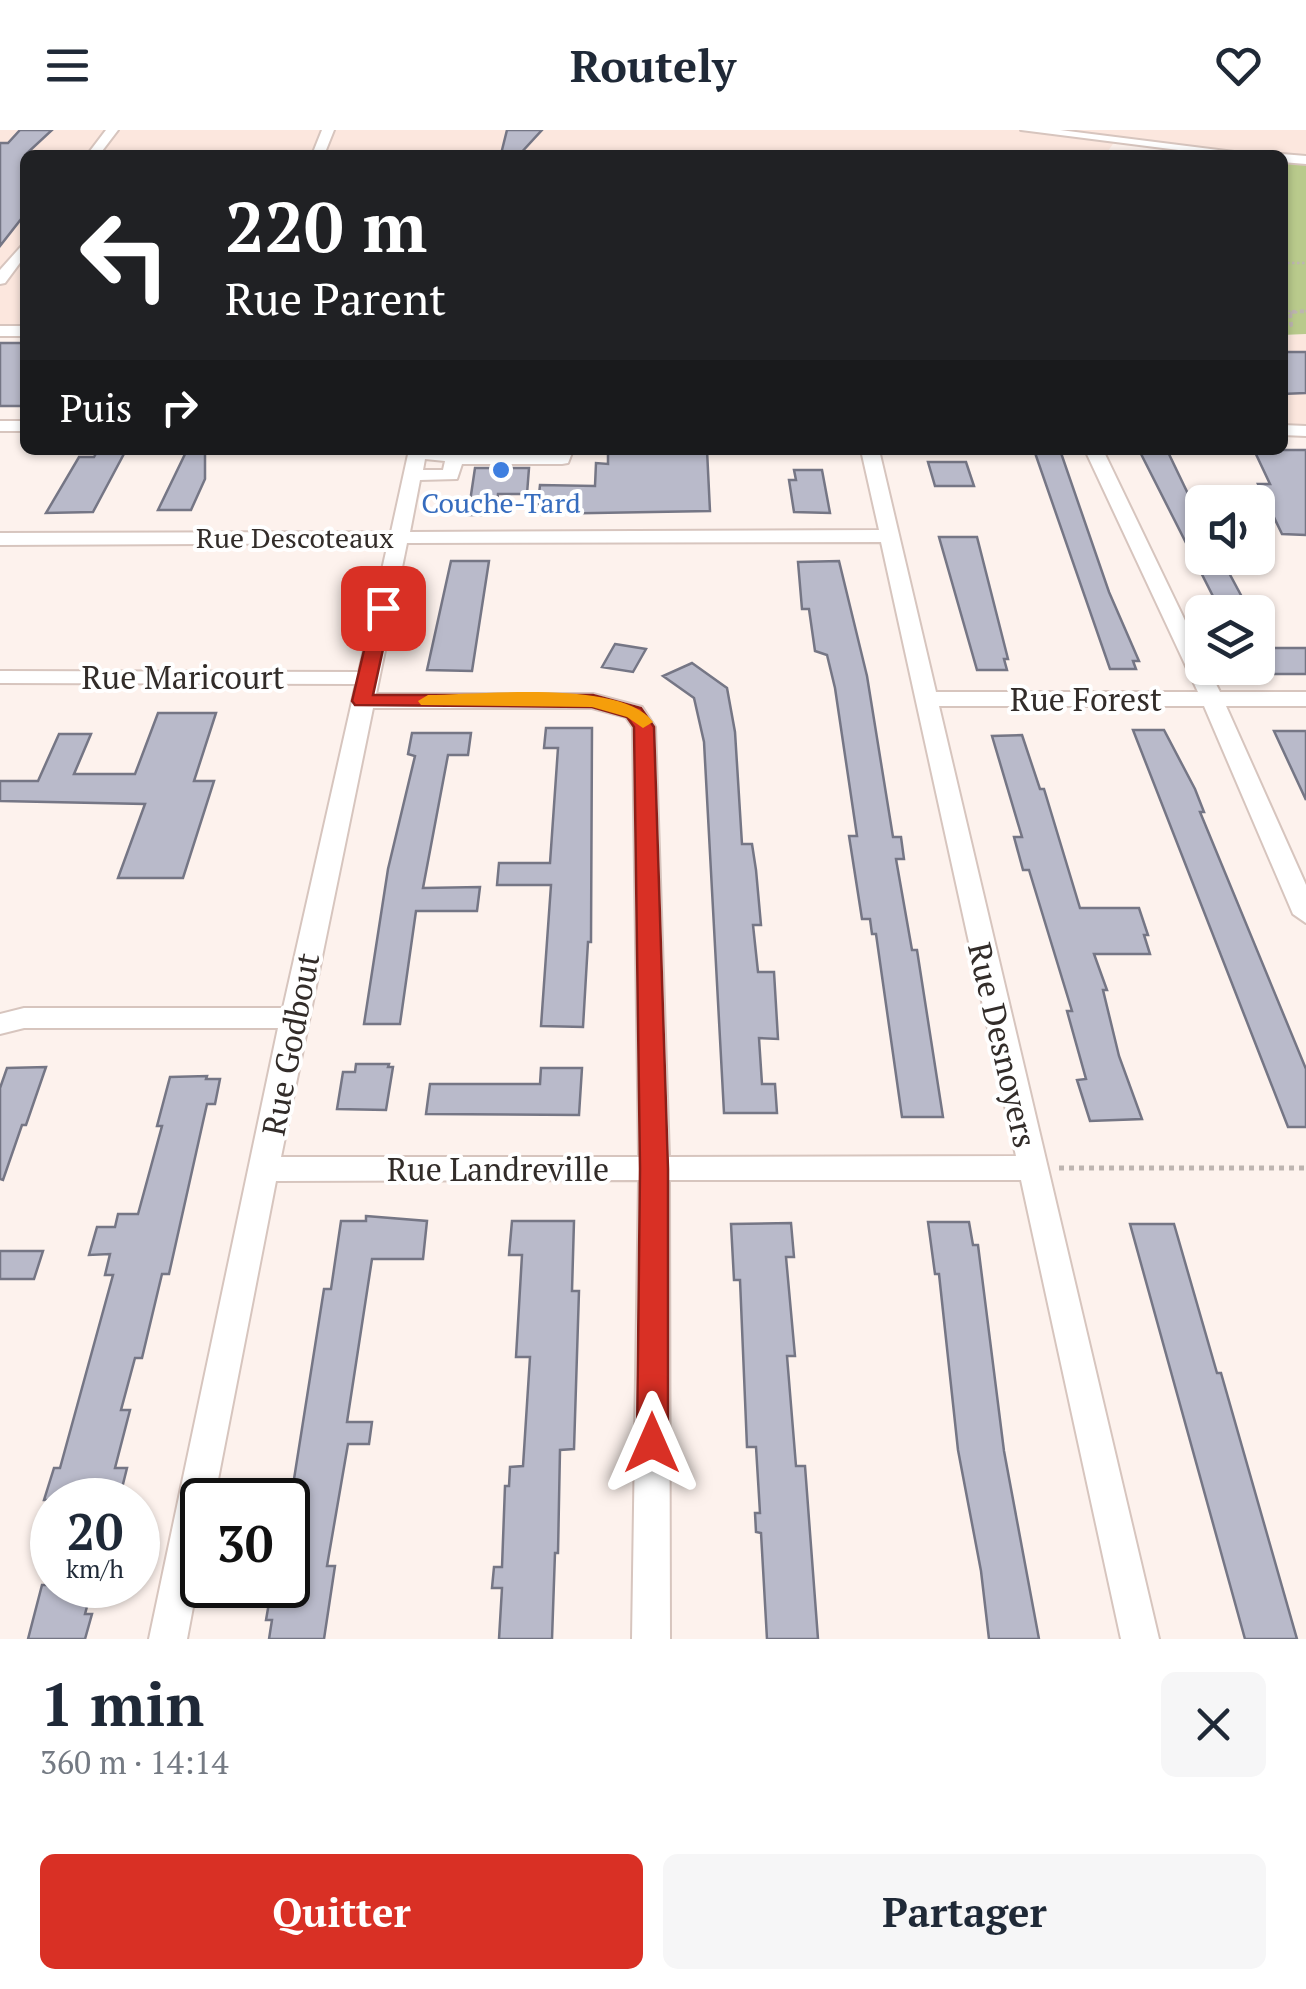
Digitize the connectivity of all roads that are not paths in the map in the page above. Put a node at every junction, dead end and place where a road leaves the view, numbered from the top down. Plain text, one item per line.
1 (112, 130) edge
2 (1027, 130) edge
3 (1114, 141) junction
4 (97, 150) edge
5 (1108, 150) edge
6 (1203, 150) edge
7 (20, 246) edge
8 (0, 280) edge
9 (461, 455) edge
10 (482, 455) edge
11 (563, 455) edge
12 (871, 455) edge
13 (1096, 455) edge
14 (416, 459) edge
15 (400, 536) junction
16 (890, 536) junction
17 (0, 539) edge
18 (0, 677) edge
19 (364, 690) junction
20 (1212, 698) junction
21 (1306, 699) edge
22 (926, 700) junction
23 (1306, 914) edge
24 (294, 1018) junction
25 (0, 1024) edge
26 (1031, 1168) junction
27 (265, 1169) junction
28 (654, 1169) junction
29 (168, 1639) edge
30 (651, 1639) edge
31 (1140, 1639) edge

1 - 4 street
2 - 3 street
3 - 5 street
3 - 6 street
7 - 8 street
9 - 14 street
10 - 11 street
12 - 16 street, Rue Desnoyers
13 - 20 street
14 - 15 street, Rue Godbout
15 - 16 street, Rue Descoteaux
15 - 17 street, Rue Descoteaux
15 - 19 street, Rue Godbout
16 - 22 street, Rue Desnoyers
18 - 19 street, Rue Maricourt
19 - 24 street, Rue Godbout
19 - 28 street, Rue Maricourt
20 - 21 street, Rue Forest
20 - 22 street, Rue Forest
20 - 23 street
22 - 26 street, Rue Desnoyers
24 - 25 street
24 - 27 street, Rue Godbout
26 - 28 street, Rue Landreville
26 - 31 street, Rue Desnoyers
27 - 28 street, Rue Landreville
27 - 29 street, Rue Godbout
28 - 30 street

